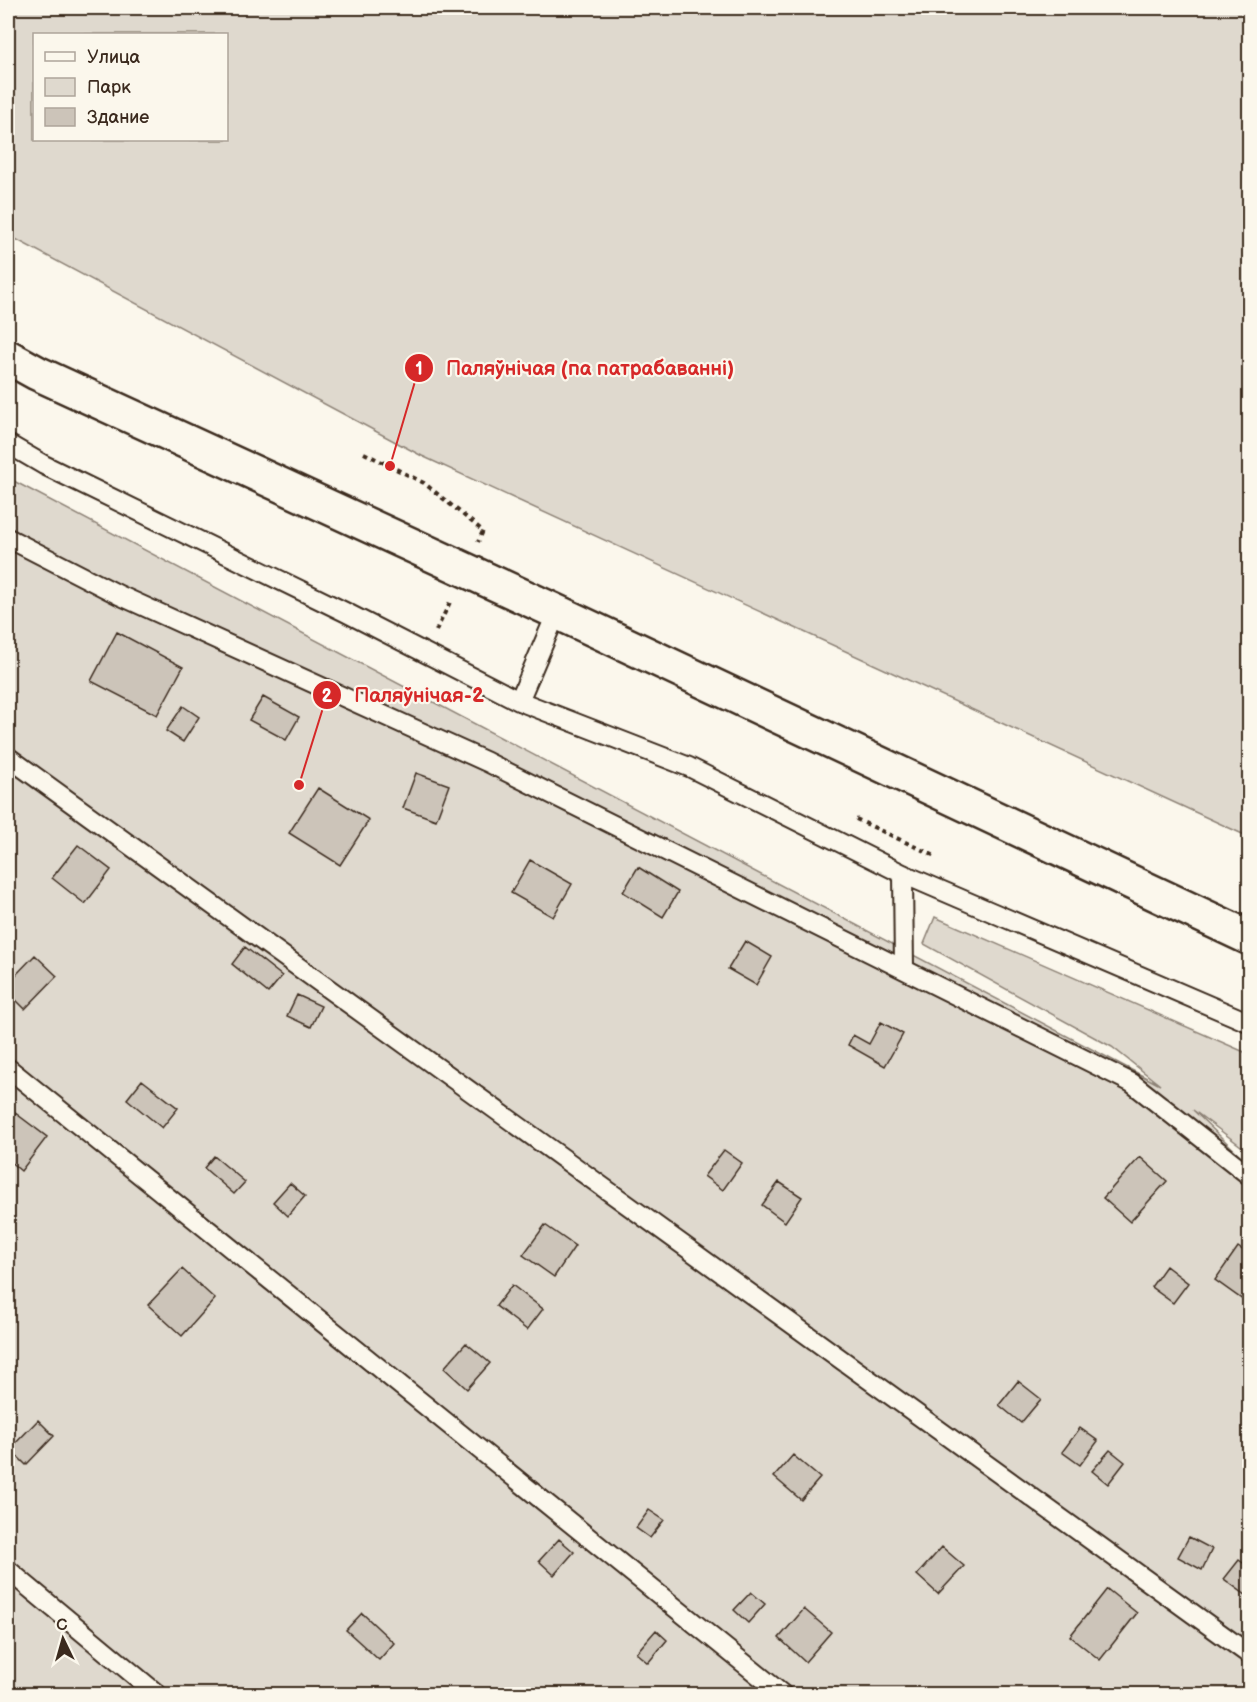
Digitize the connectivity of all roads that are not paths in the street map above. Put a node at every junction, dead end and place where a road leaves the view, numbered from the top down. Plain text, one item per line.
1 (8, 357) edge
2 (8, 444) edge
3 (8, 538) edge
4 (557, 612) junction
5 (519, 701) junction
6 (8, 757) edge
7 (903, 874) junction
8 (1250, 938) edge
9 (904, 969) junction
10 (1250, 1023) edge
11 (8, 1068) edge
12 (1250, 1176) edge
13 (8, 1570) edge
14 (1250, 1655) edge
15 (157, 1695) edge
16 (782, 1695) edge

1 - 4 main road
2 - 5 lane
3 - 9 lane
4 - 5 lane
4 - 8 main road
5 - 7 lane
6 - 14 lane
7 - 9 lane
7 - 10 lane
9 - 12 lane
11 - 16 lane
13 - 15 lane

